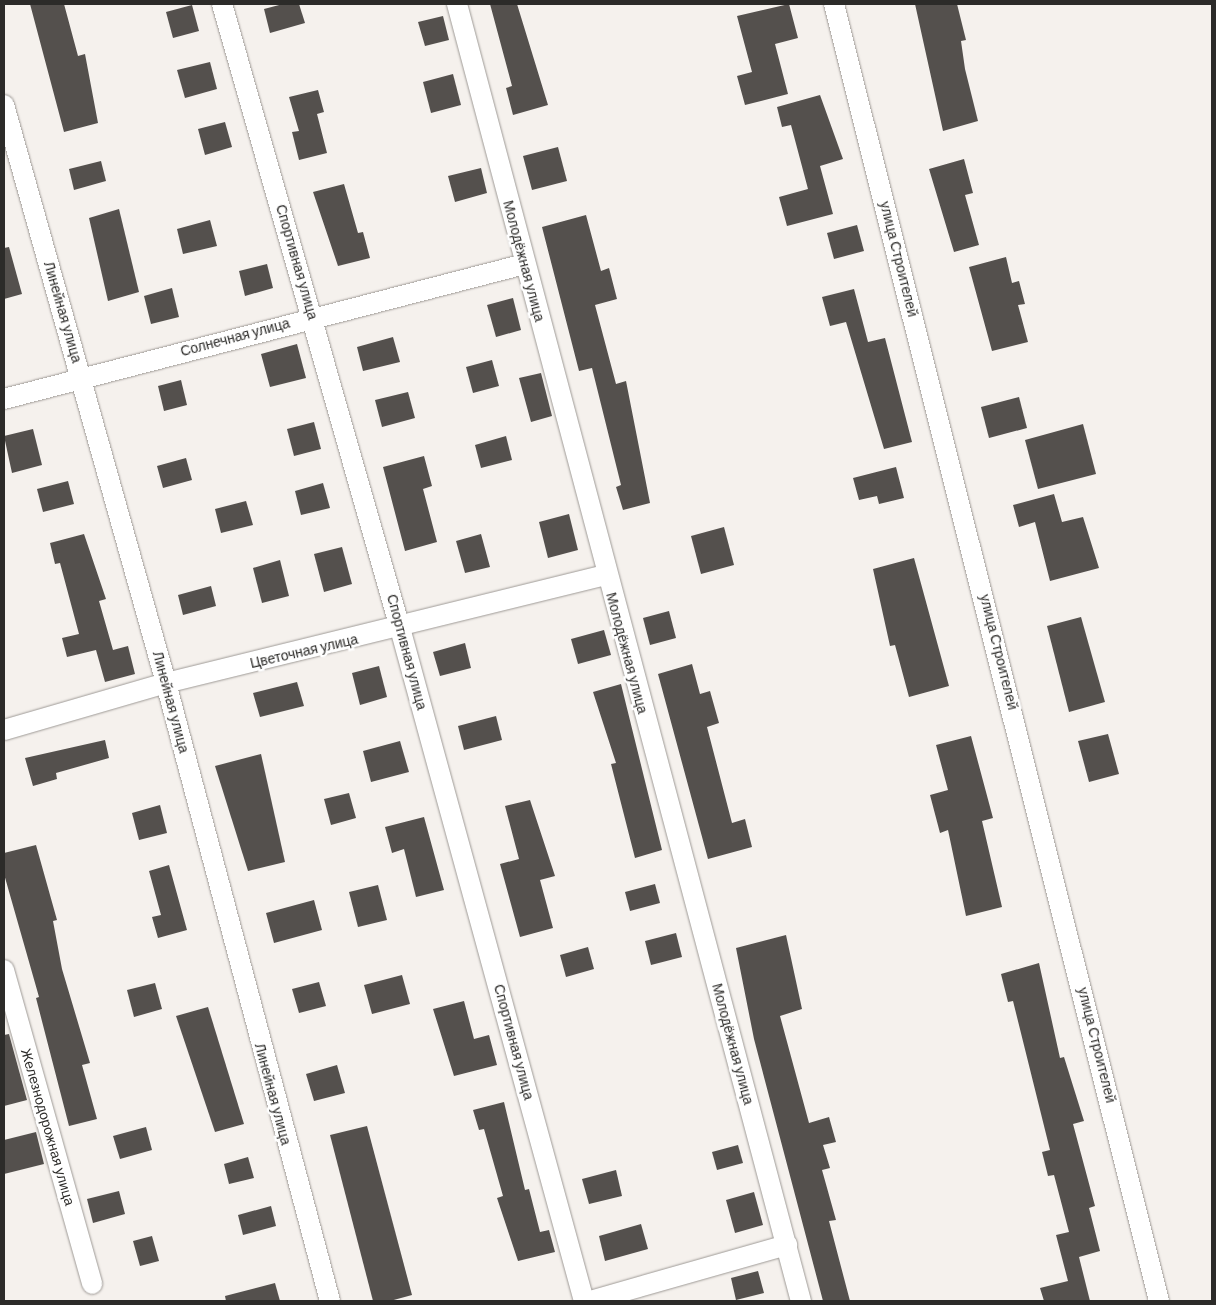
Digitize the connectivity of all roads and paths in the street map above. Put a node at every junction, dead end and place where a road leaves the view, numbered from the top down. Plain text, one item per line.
1 (222, 4) edge
2 (457, 4) edge
3 (834, 4) edge
4 (4, 105) edge
5 (525, 264) junction
6 (313, 316) junction
7 (82, 377) junction
8 (4, 399) edge
9 (606, 575) junction
10 (400, 628) junction
11 (166, 683) junction
12 (4, 730) edge
13 (4, 970) edge
14 (787, 1245) junction
15 (92, 1284) dead end
16 (330, 1301) edge
17 (584, 1301) edge
18 (590, 1301) edge
19 (801, 1301) edge
20 (1160, 1301) edge

1 - 6 street, Спортивная улица
2 - 5 street, Молодёжная улица
3 - 20 street, улица Строителей
4 - 7 street, Линейная улица
5 - 6 street, Солнечная улица
5 - 9 street, Молодёжная улица
6 - 7 street, Солнечная улица
6 - 10 street, Спортивная улица
7 - 8 street, Солнечная улица
7 - 11 street, Линейная улица
9 - 10 street, Цветочная улица
9 - 14 street, Молодёжная улица
10 - 11 street, Цветочная улица
10 - 17 street, Спортивная улица
11 - 12 street, Цветочная улица
11 - 16 street, Линейная улица
13 - 15 street, Железнодорожная улица
14 - 18 street
14 - 19 street, Молодёжная улица

